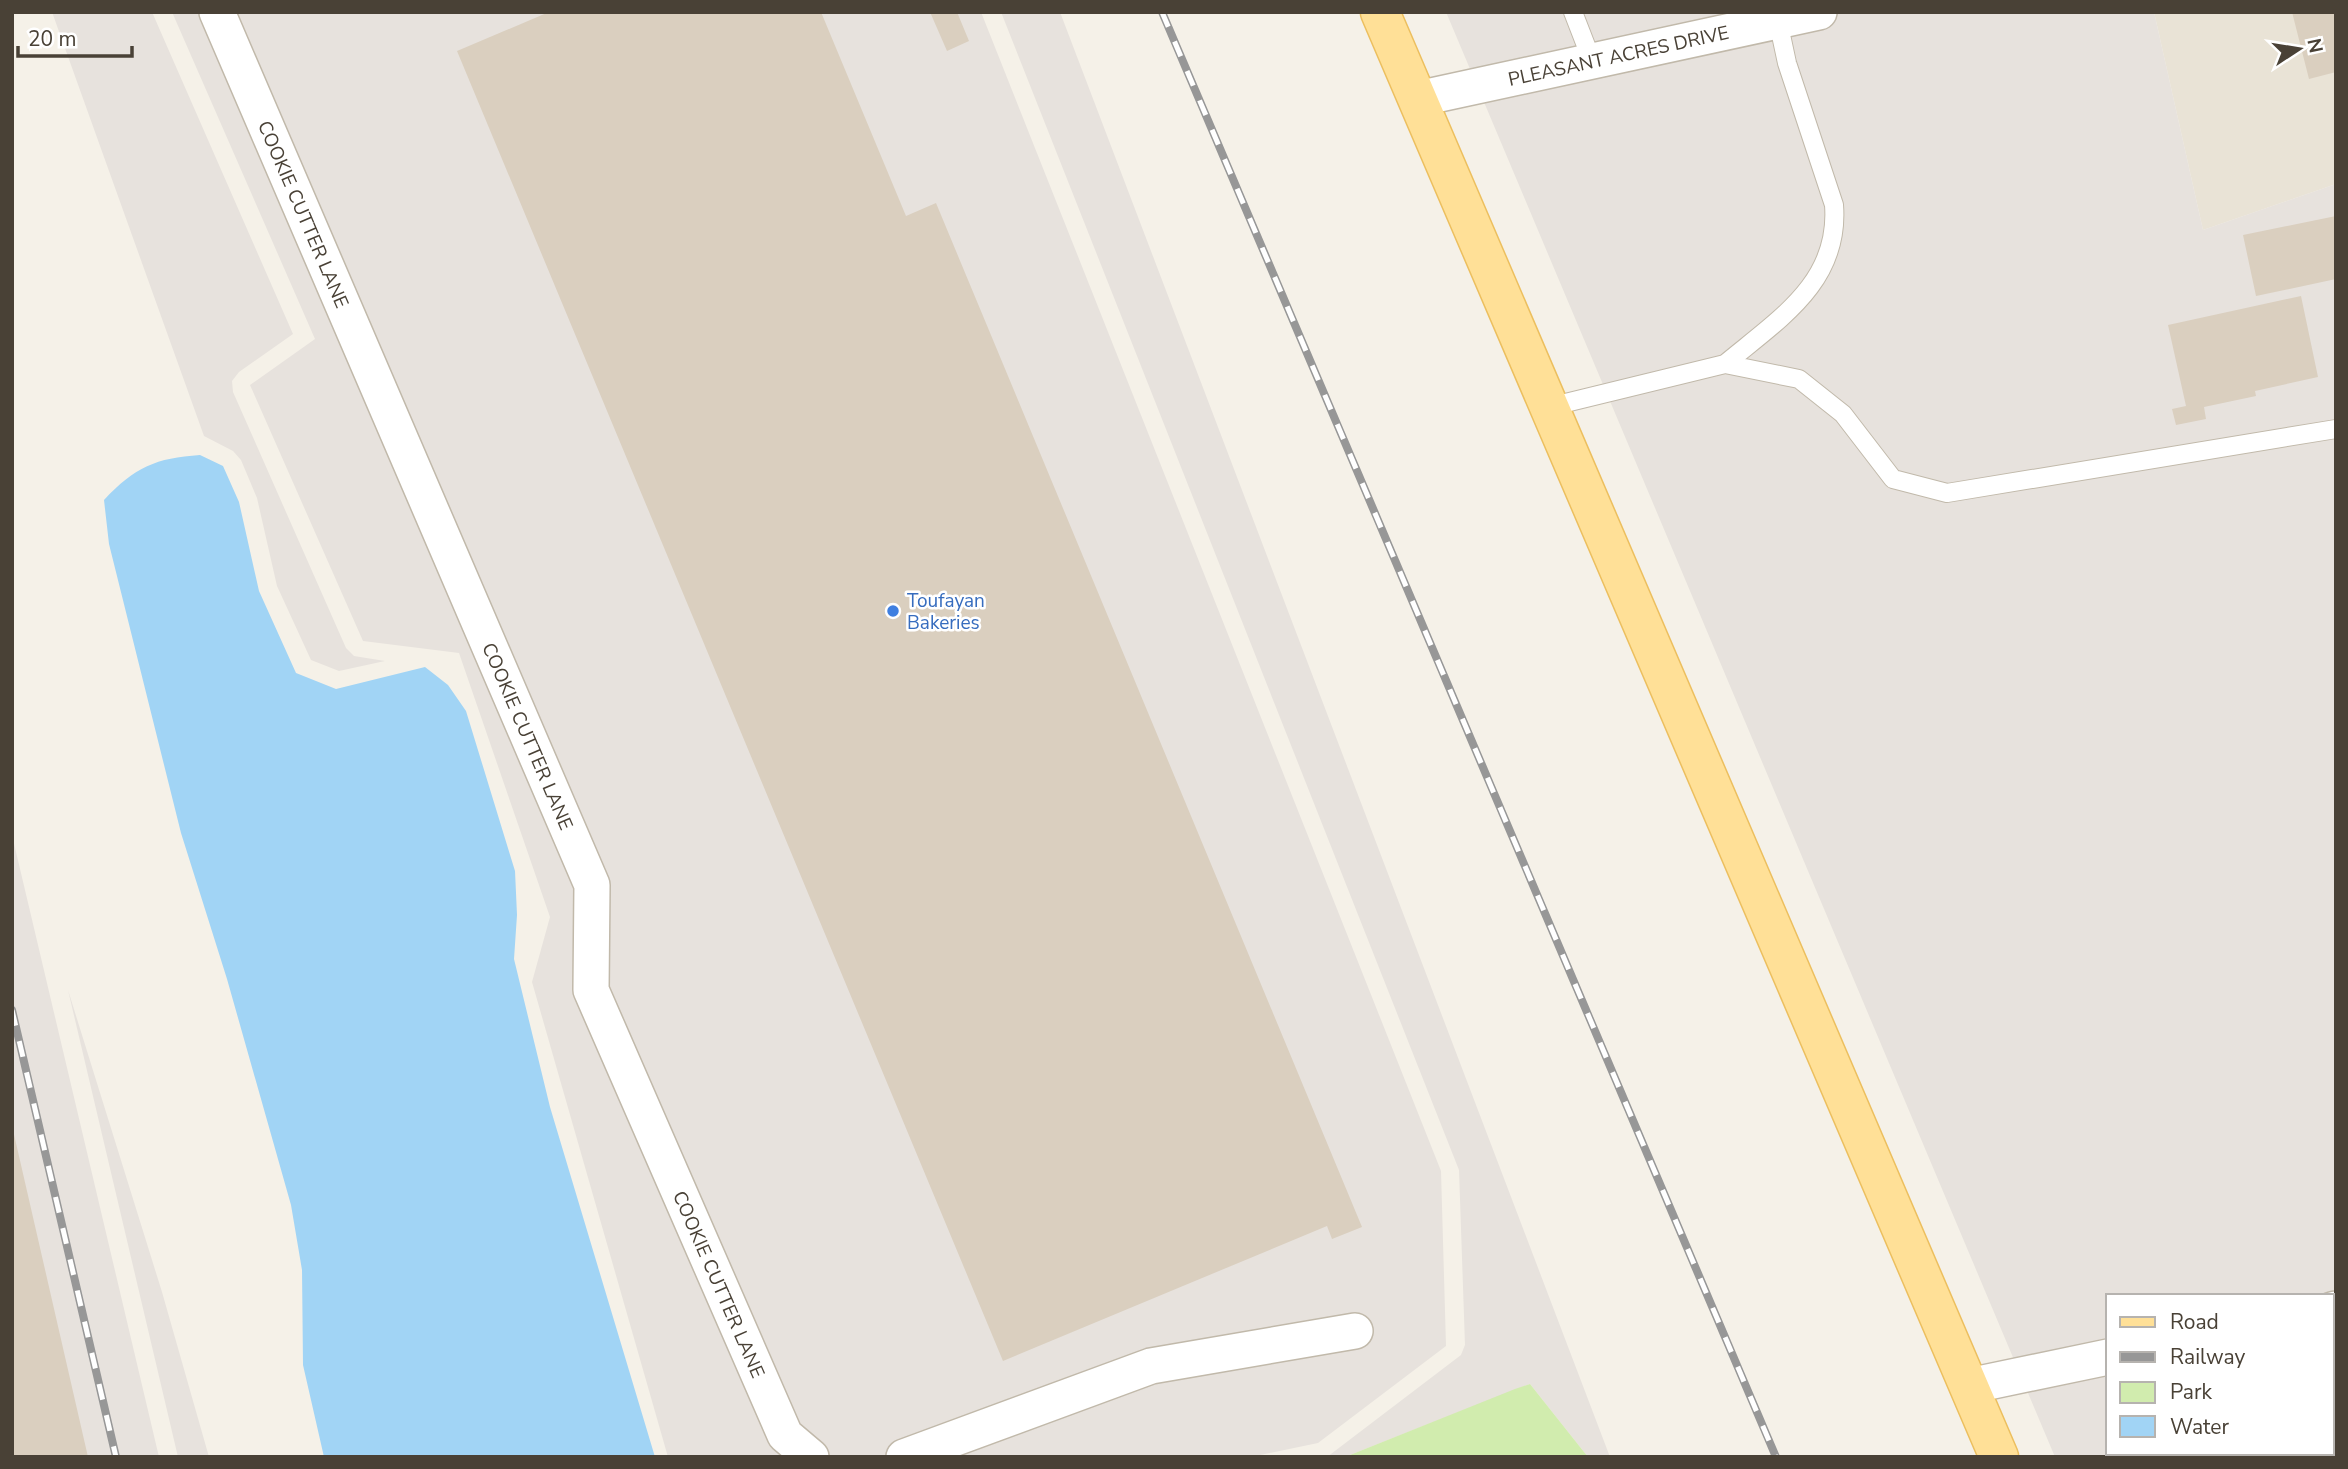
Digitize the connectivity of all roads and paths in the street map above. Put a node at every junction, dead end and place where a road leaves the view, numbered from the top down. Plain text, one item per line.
1 (217, 12) edge
2 (1380, 12) edge
3 (1573, 12) edge
4 (1819, 12) edge
5 (1778, 21) junction
6 (1592, 61) junction
7 (1417, 99) junction
8 (1725, 364) junction
9 (1549, 407) junction
10 (2336, 429) edge
11 (1355, 1331) dead end
12 (2106, 1357) edge
13 (1969, 1386) junction
14 (811, 1457) edge
15 (904, 1457) edge
16 (1999, 1457) edge

1 - 14 street, COOKIE CUTTER LANE
2 - 7 main road
3 - 6 lane
4 - 5 street, PLEASANT ACRES DRIVE
5 - 6 street, PLEASANT ACRES DRIVE
5 - 8 lane
6 - 7 street, PLEASANT ACRES DRIVE
7 - 9 main road
8 - 9 lane
8 - 10 lane
9 - 13 main road
11 - 15 street
12 - 13 street
13 - 16 main road

